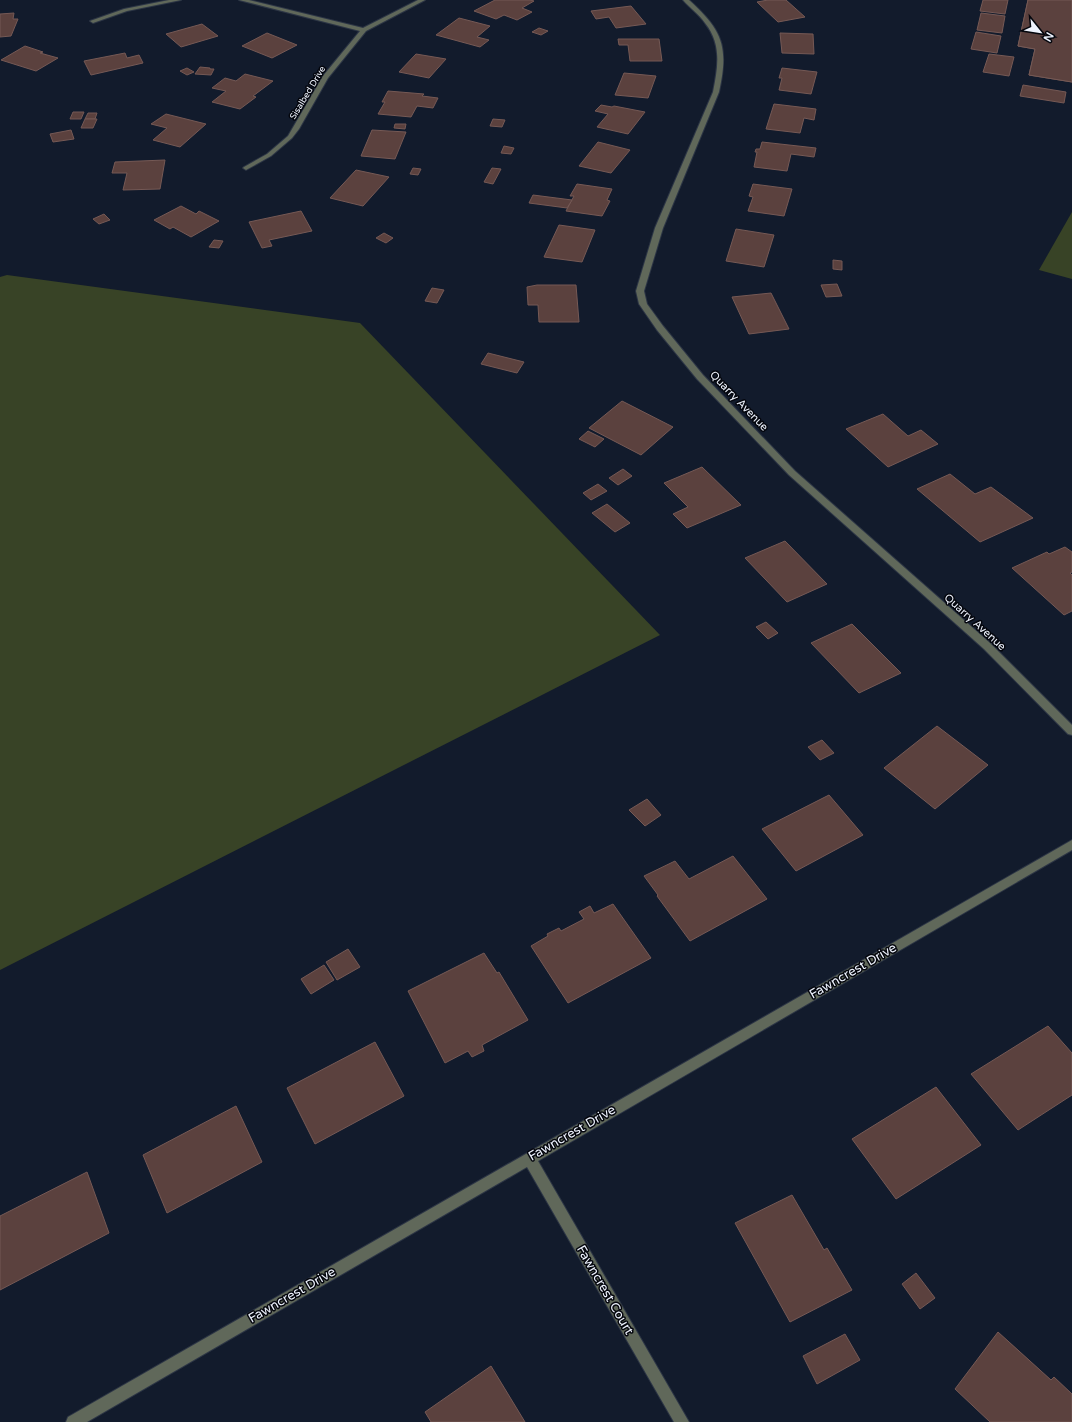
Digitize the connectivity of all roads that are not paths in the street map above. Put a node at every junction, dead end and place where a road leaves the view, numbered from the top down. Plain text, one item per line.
1 (178, 0) edge
2 (242, 0) edge
3 (422, 0) edge
4 (686, 0) edge
5 (93, 21) dead end
6 (364, 30) junction
7 (246, 168) dead end
8 (1072, 731) edge
9 (1072, 845) edge
10 (529, 1158) junction
11 (73, 1422) edge
12 (682, 1422) edge

1 - 5 street
2 - 6 street
3 - 6 street, Sisalbed Drive
4 - 8 street, Quarry Avenue
6 - 7 street, Sisalbed Drive
9 - 10 street, Fawncrest Drive
10 - 11 street, Fawncrest Drive
10 - 12 street, Fawncrest Court

